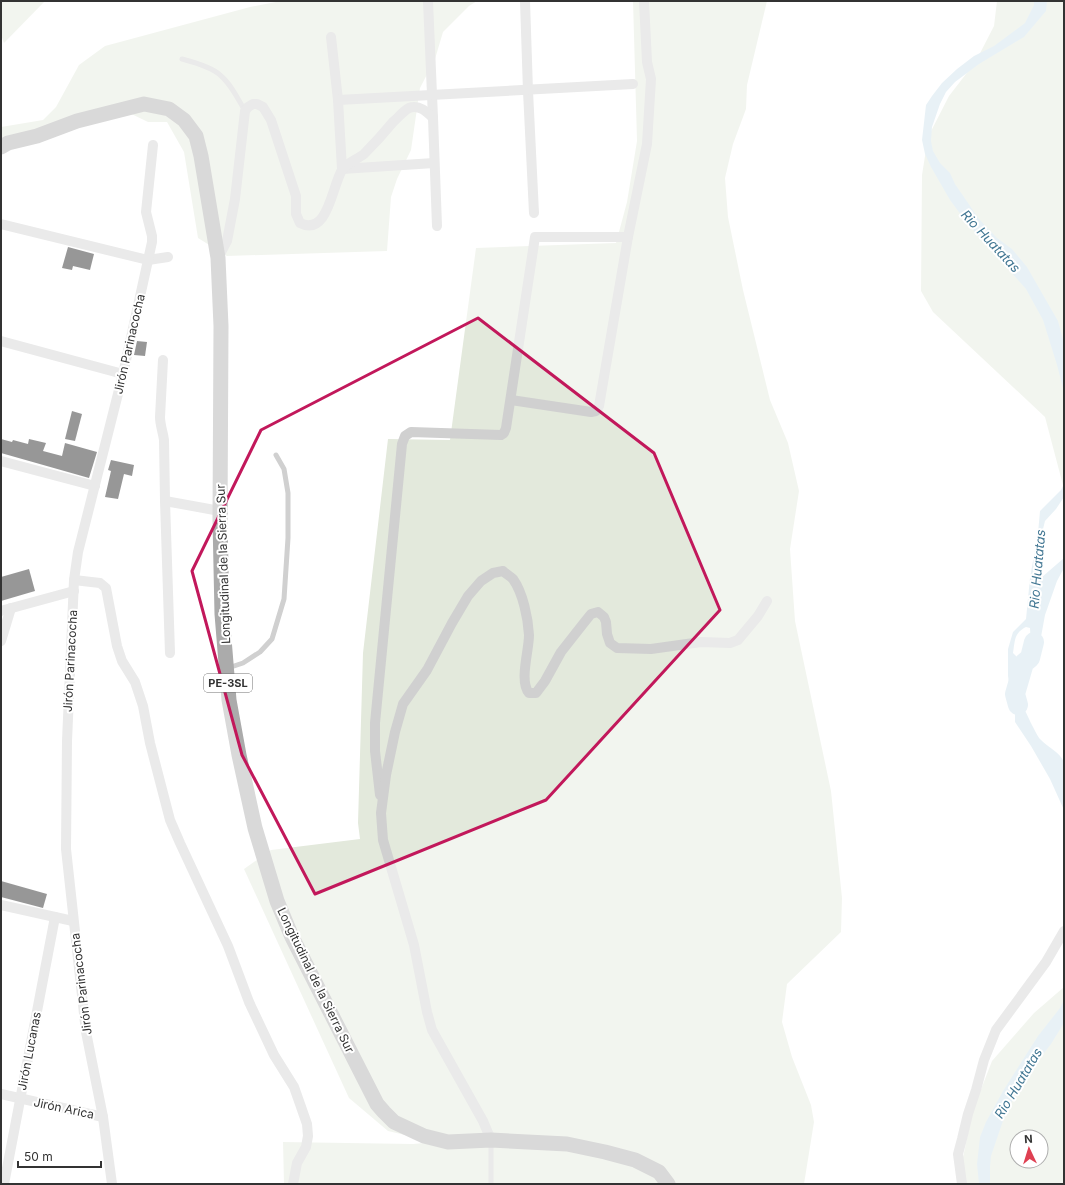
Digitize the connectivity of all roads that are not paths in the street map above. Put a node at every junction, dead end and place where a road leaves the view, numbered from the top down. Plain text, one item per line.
1 (428, 1) edge
2 (525, 1) edge
3 (644, 1) edge
4 (331, 36) dead end
5 (182, 59) dead end
6 (633, 84) dead end
7 (528, 91) junction
8 (432, 96) junction
9 (338, 100) junction
10 (244, 111) junction
11 (433, 118) junction
12 (153, 145) dead end
13 (1, 146) edge
14 (434, 163) junction
15 (342, 169) junction
16 (534, 213) dead end
17 (1, 224) edge
18 (437, 226) dead end
19 (628, 237) junction
20 (168, 257) dead end
21 (218, 258) junction
22 (148, 260) junction
23 (1, 341) edge
24 (163, 360) dead end
25 (123, 374) junction
26 (510, 400) junction
27 (276, 455) dead end
28 (1, 461) edge
29 (95, 486) junction
30 (165, 501) junction
31 (220, 511) junction
32 (74, 580) junction
33 (74, 591) junction
34 (767, 601) dead end
35 (6, 609) edge
36 (1, 641) edge
37 (170, 653) dead end
38 (227, 668) junction
39 (381, 809) junction
40 (1, 905) edge
41 (55, 917) junction
42 (74, 921) junction
43 (1064, 931) edge
44 (1, 1094) edge
45 (20, 1098) junction
46 (103, 1117) junction
47 (491, 1140) junction
48 (4, 1184) edge
49 (112, 1184) edge
50 (293, 1184) edge
51 (491, 1184) edge
52 (668, 1184) edge
53 (962, 1184) edge

1 - 8 street
2 - 7 street
3 - 19 street
4 - 9 street
5 - 10 lane
6 - 7 street
7 - 8 street
7 - 16 street
8 - 9 street
8 - 11 street
9 - 15 street
10 - 15 street
10 - 21 street
11 - 14 street
11 - 15 street
12 - 22 street, Jirón Parinacocha
13 - 21 main road, Longitudinal de la Sierra Sur / PE-3SL
14 - 15 street
14 - 18 street
17 - 22 street
19 - 26 street
19 - 26 street
20 - 22 street
21 - 31 main road, Longitudinal de la Sierra Sur / PE-3SL
22 - 25 street, Jirón Parinacocha
23 - 25 street
24 - 30 street
25 - 29 street, Jirón Parinacocha
26 - 39 street
27 - 38 lane
28 - 29 street
29 - 32 street, Jirón Parinacocha
30 - 31 street
30 - 37 street
31 - 38 main road, Longitudinal de la Sierra Sur / PE-3SL
32 - 33 street, Jirón Parinacocha
32 - 50 street
33 - 35 street
33 - 42 street, Jirón Parinacocha
34 - 39 street
35 - 36 street
38 - 47 main road, Longitudinal de la Sierra Sur / PE-3SL
39 - 47 street
40 - 41 street
41 - 42 street
41 - 45 street, Jirón Lucanas
42 - 46 street, Jirón Parinacocha
43 - 53 street
44 - 45 street, Jirón Arica
45 - 46 street, Jirón Arica
45 - 48 street, Jirón Lucanas
46 - 49 street, Jirón Parinacocha
47 - 51 lane
47 - 52 main road, Longitudinal de la Sierra Sur / PE-3SL

